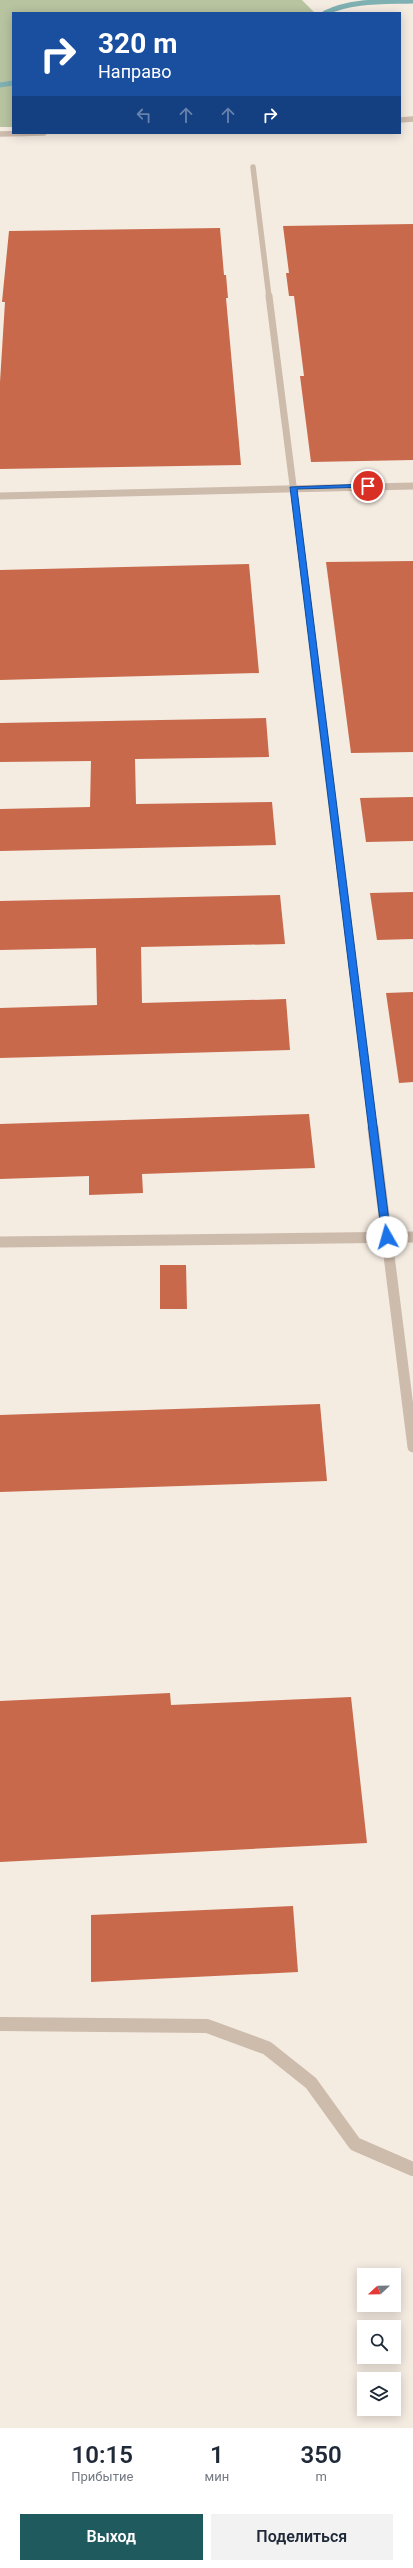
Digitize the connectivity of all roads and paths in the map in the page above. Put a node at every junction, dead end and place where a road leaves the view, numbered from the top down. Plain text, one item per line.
1 (413, 119) edge
2 (401, 120) edge
3 (0, 134) edge
4 (12, 134) edge
5 (254, 167) dead end
6 (413, 486) edge
7 (293, 487) junction
8 (0, 496) edge
9 (387, 1237) junction
10 (413, 1237) edge
11 (0, 1242) edge
12 (413, 1447) edge
13 (0, 2024) edge
14 (413, 2170) edge

1 - 2 lane
3 - 4 lane
5 - 7 lane
6 - 7 lane
7 - 8 lane
7 - 9 lane
9 - 10 lane
9 - 11 lane
9 - 12 lane
13 - 14 lane

